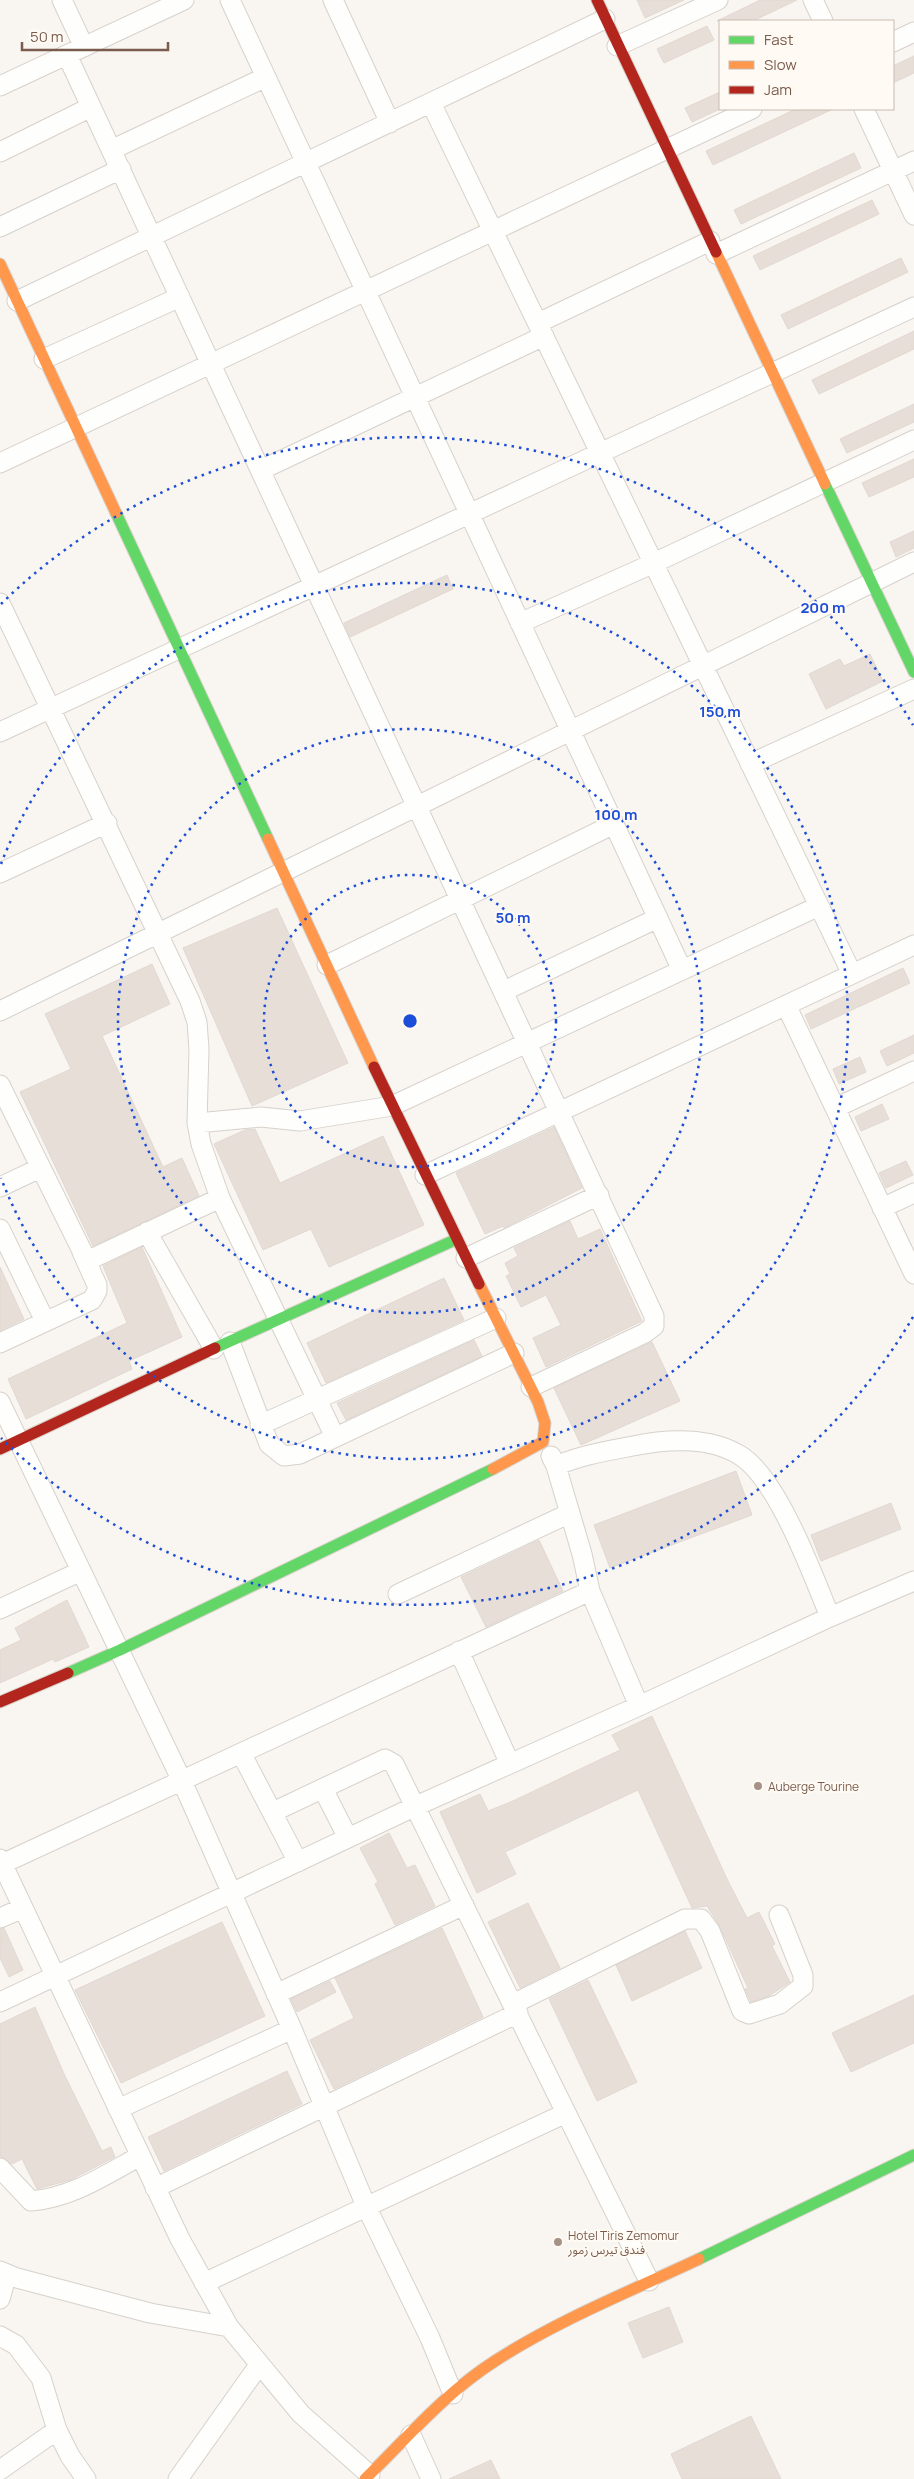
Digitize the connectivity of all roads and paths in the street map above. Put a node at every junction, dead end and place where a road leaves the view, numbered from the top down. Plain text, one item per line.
1 (62, 0) edge
2 (184, 0) edge
3 (230, 0) edge
4 (334, 0) edge
5 (597, 0) edge
6 (718, 0) edge
7 (813, 0) edge
8 (605, 20) junction
9 (823, 20) edge
10 (914, 32) edge
11 (894, 42) edge
12 (618, 46) junction
13 (84, 47) junction
14 (67, 55) junction
15 (266, 77) junction
16 (0, 86) edge
17 (431, 103) junction
18 (91, 107) junction
19 (750, 110) edge
20 (864, 110) edge
21 (390, 123) junction
22 (666, 149) junction
23 (111, 150) junction
24 (0, 152) edge
25 (914, 161) edge
26 (306, 163) junction
27 (121, 169) junction
28 (893, 171) junction
29 (914, 216) edge
30 (0, 227) edge
31 (493, 231) junction
32 (152, 237) junction
33 (713, 248) junction
34 (0, 264) edge
35 (365, 291) junction
36 (180, 297) junction
37 (17, 301) junction
38 (914, 307) edge
39 (541, 330) junction
40 (44, 359) junction
41 (211, 364) junction
42 (772, 373) junction
43 (415, 397) junction
44 (76, 427) junction
45 (914, 440) edge
46 (601, 453) junction
47 (0, 463) edge
48 (261, 470) junction
49 (824, 482) junction
50 (470, 514) junction
51 (914, 562) edge
52 (654, 563) junction
53 (871, 582) junction
54 (315, 586) junction
55 (0, 603) edge
56 (520, 622) junction
57 (180, 649) junction
58 (702, 665) junction
59 (914, 672) edge
60 (914, 688) edge
61 (51, 708) junction
62 (570, 730) junction
63 (0, 732) edge
64 (750, 764) junction
65 (418, 805) junction
66 (107, 824) junction
67 (614, 824) junction
68 (282, 870) junction
69 (0, 873) edge
70 (462, 899) junction
71 (819, 906) junction
72 (658, 918) junction
73 (158, 932) junction
74 (914, 945) edge
75 (326, 965) junction
76 (682, 970) junction
77 (852, 974) junction
78 (504, 991) junction
79 (786, 1005) junction
80 (0, 1011) edge
81 (528, 1043) junction
82 (914, 1071) edge
83 (0, 1086) edge
84 (392, 1106) junction
85 (835, 1108) junction
86 (561, 1111) junction
87 (198, 1124) junction
88 (40, 1168) junction
89 (425, 1175) junction
90 (0, 1187) edge
91 (914, 1193) edge
92 (599, 1195) junction
93 (220, 1198) junction
94 (882, 1208) junction
95 (0, 1229) edge
96 (147, 1232) junction
97 (457, 1239) junction
98 (82, 1252) junction
99 (466, 1258) junction
100 (914, 1274) edge
101 (496, 1318) junction
102 (278, 1319) junction
103 (45, 1321) junction
104 (0, 1343) edge
105 (222, 1346) junction
106 (514, 1353) junction
107 (531, 1387) junction
108 (317, 1400) junction
109 (0, 1402) edge
110 (260, 1425) junction
111 (335, 1438) junction
112 (18, 1441) junction
113 (543, 1442) junction
114 (0, 1449) edge
115 (556, 1466) junction
116 (570, 1513) junction
117 (81, 1571) junction
118 (914, 1582) edge
119 (590, 1591) junction
120 (398, 1594) dead end
121 (0, 1608) edge
122 (830, 1617) junction
123 (120, 1650) junction
124 (459, 1651) junction
125 (0, 1702) edge
126 (639, 1706) junction
127 (241, 1753) junction
128 (510, 1764) junction
129 (182, 1781) junction
130 (323, 1788) junction
131 (416, 1806) junction
132 (273, 1812) junction
133 (348, 1838) junction
134 (1, 1861) edge
135 (298, 1862) junction
136 (231, 1893) junction
137 (464, 1905) junction
138 (23, 1908) junction
139 (779, 1915) dead end
140 (0, 1918) edge
141 (55, 1976) junction
142 (276, 1994) junction
143 (0, 2002) edge
144 (515, 2009) junction
145 (292, 2029) junction
146 (325, 2106) junction
147 (118, 2109) junction
148 (566, 2113) junction
149 (914, 2155) edge
150 (140, 2156) junction
151 (0, 2168) edge
152 (155, 2188) junction
153 (366, 2206) junction
154 (4, 2273) edge
155 (650, 2281) junction
156 (204, 2283) junction
157 (0, 2299) edge
158 (229, 2327) junction
159 (0, 2336) edge
160 (259, 2364) junction
161 (453, 2394) junction
162 (58, 2430) junction
163 (411, 2435) junction
164 (0, 2470) edge
165 (367, 2477) edge
166 (86, 2479) edge
167 (178, 2479) edge
168 (431, 2479) edge

1 - 13 street
2 - 13 street
3 - 15 street
4 - 21 street
5 - 8 main road
6 - 12 street
7 - 9 street
8 - 12 main road
8 - 17 street
10 - 11 street
12 - 22 main road
13 - 14 street
14 - 16 street
14 - 18 street
15 - 23 street
15 - 26 street
17 - 21 street
17 - 31 street
18 - 23 street
18 - 24 street
19 - 22 street
20 - 28 street
21 - 26 street
22 - 31 street
22 - 33 main road
23 - 27 street
25 - 28 street
26 - 32 street
26 - 35 street
27 - 30 street
27 - 32 street
28 - 29 street
28 - 33 street
31 - 35 street
31 - 39 street
32 - 36 street
32 - 37 street
33 - 39 street
33 - 42 main road
34 - 37 main road
35 - 41 street
35 - 43 street
36 - 40 street
36 - 41 street
37 - 40 main road
38 - 42 street
39 - 43 street
39 - 46 street
40 - 44 main road
41 - 44 street
41 - 48 street
42 - 46 street
42 - 49 main road
43 - 48 street
43 - 50 street
44 - 47 street
44 - 57 main road
45 - 49 street
46 - 50 street
46 - 52 street
48 - 54 street
49 - 52 street
49 - 53 main road
50 - 54 street
50 - 56 street
51 - 53 street
52 - 56 street
52 - 58 street
53 - 58 street
53 - 59 main road
54 - 57 street
54 - 65 street
55 - 61 street
56 - 62 street
57 - 61 street
57 - 68 main road
58 - 62 street
58 - 64 street
60 - 64 street
61 - 63 street
61 - 66 street
62 - 65 street
62 - 67 street
64 - 71 street
65 - 68 street
65 - 70 street
66 - 69 street
66 - 73 street
67 - 70 street
67 - 72 street
68 - 73 street
68 - 75 main road
70 - 75 street
70 - 78 street
71 - 76 street
71 - 77 street
72 - 76 street
72 - 78 street
73 - 80 street
73 - 87 street
74 - 77 street
75 - 84 main road
76 - 81 street
77 - 79 street
78 - 81 street
79 - 85 street
79 - 86 street
81 - 84 street
81 - 86 street
82 - 85 street
83 - 88 street
84 - 87 street
84 - 89 main road
85 - 94 street
86 - 89 street
86 - 92 street
87 - 93 street
88 - 90 street
88 - 98 street
89 - 97 main road
91 - 94 street
92 - 99 street
92 - 107 street
93 - 96 street
93 - 102 street
94 - 100 street
95 - 103 street
96 - 98 street
96 - 105 street
97 - 99 main road
97 - 102 main road
98 - 103 street
99 - 101 main road
101 - 106 main road
101 - 108 street
102 - 105 main road
102 - 108 street
103 - 104 street
105 - 110 street
105 - 112 main road
106 - 107 main road
106 - 111 street
107 - 113 main road
108 - 110 street
108 - 111 street
109 - 112 street
110 - 111 street
112 - 114 main road
112 - 117 street
113 - 115 street
113 - 123 main road
115 - 116 street
115 - 122 street
116 - 119 street
116 - 120 street
117 - 121 street
117 - 123 street
118 - 122 street
119 - 124 street
119 - 126 street
122 - 126 street
123 - 125 main road
123 - 129 street
124 - 127 street
124 - 128 street
126 - 128 street
127 - 129 street
127 - 132 street
128 - 131 street
129 - 134 street
129 - 136 street
130 - 131 street
130 - 132 street
130 - 133 street
131 - 133 street
131 - 137 street
132 - 135 street
133 - 135 street
134 - 138 street
135 - 136 street
136 - 141 street
136 - 142 street
137 - 142 street
137 - 144 street
138 - 140 street
138 - 141 street
139 - 144 street
141 - 143 street
141 - 147 street
142 - 145 street
144 - 146 street
144 - 148 street
145 - 146 street
145 - 147 street
146 - 152 street
146 - 153 street
147 - 150 street
148 - 153 street
148 - 155 street
149 - 155 main road
150 - 151 street
150 - 152 street
152 - 156 street
153 - 156 street
153 - 161 street
154 - 157 street
154 - 158 street
155 - 161 main road
156 - 158 street
158 - 160 street
159 - 162 street
160 - 165 street
160 - 167 street
161 - 163 main road
162 - 164 street
162 - 166 street
163 - 165 main road
163 - 168 street

